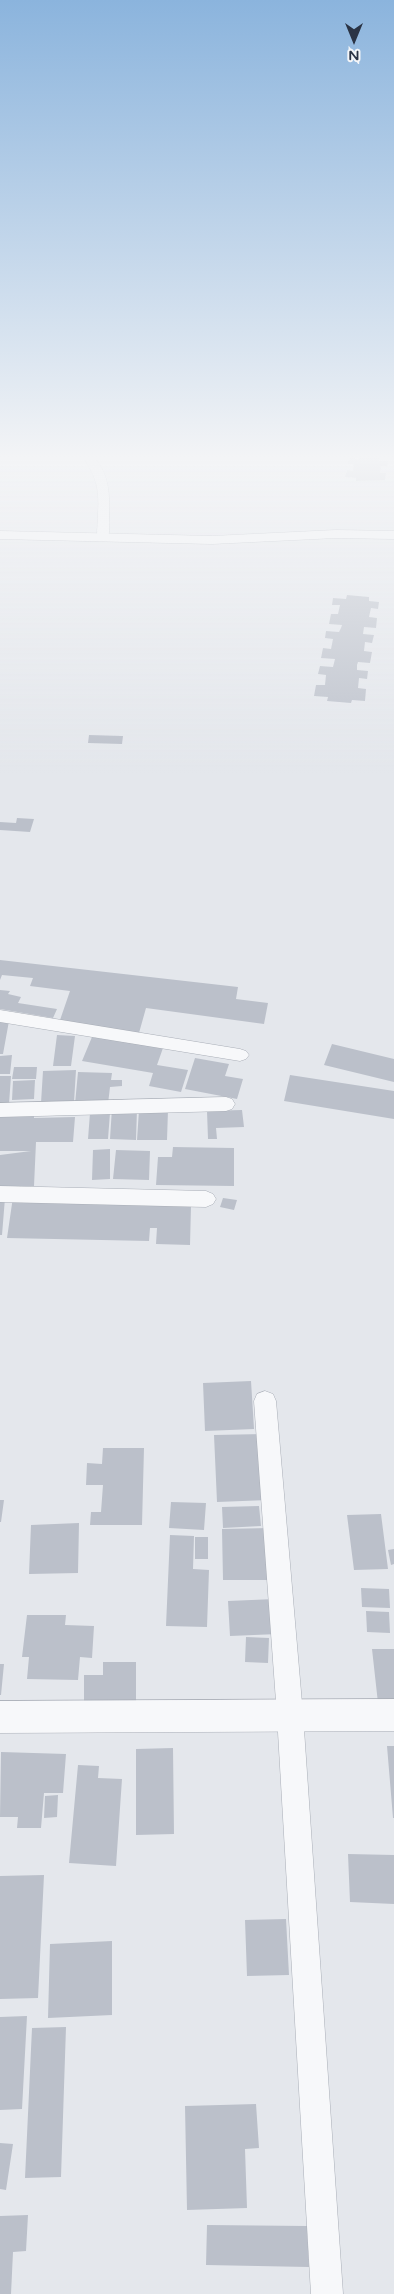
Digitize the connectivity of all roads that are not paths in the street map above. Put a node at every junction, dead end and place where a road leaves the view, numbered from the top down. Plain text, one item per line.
1 (0, 1016) edge
2 (240, 1055) dead end
3 (226, 1104) dead end
4 (0, 1110) edge
5 (0, 1194) edge
6 (206, 1199) dead end
7 (265, 1401) dead end
8 (290, 1715) junction
9 (394, 1715) edge
10 (0, 1716) edge
11 (328, 2294) edge

1 - 2 street
3 - 4 street
5 - 6 street
7 - 8 street
8 - 9 street
8 - 10 street
8 - 11 street

